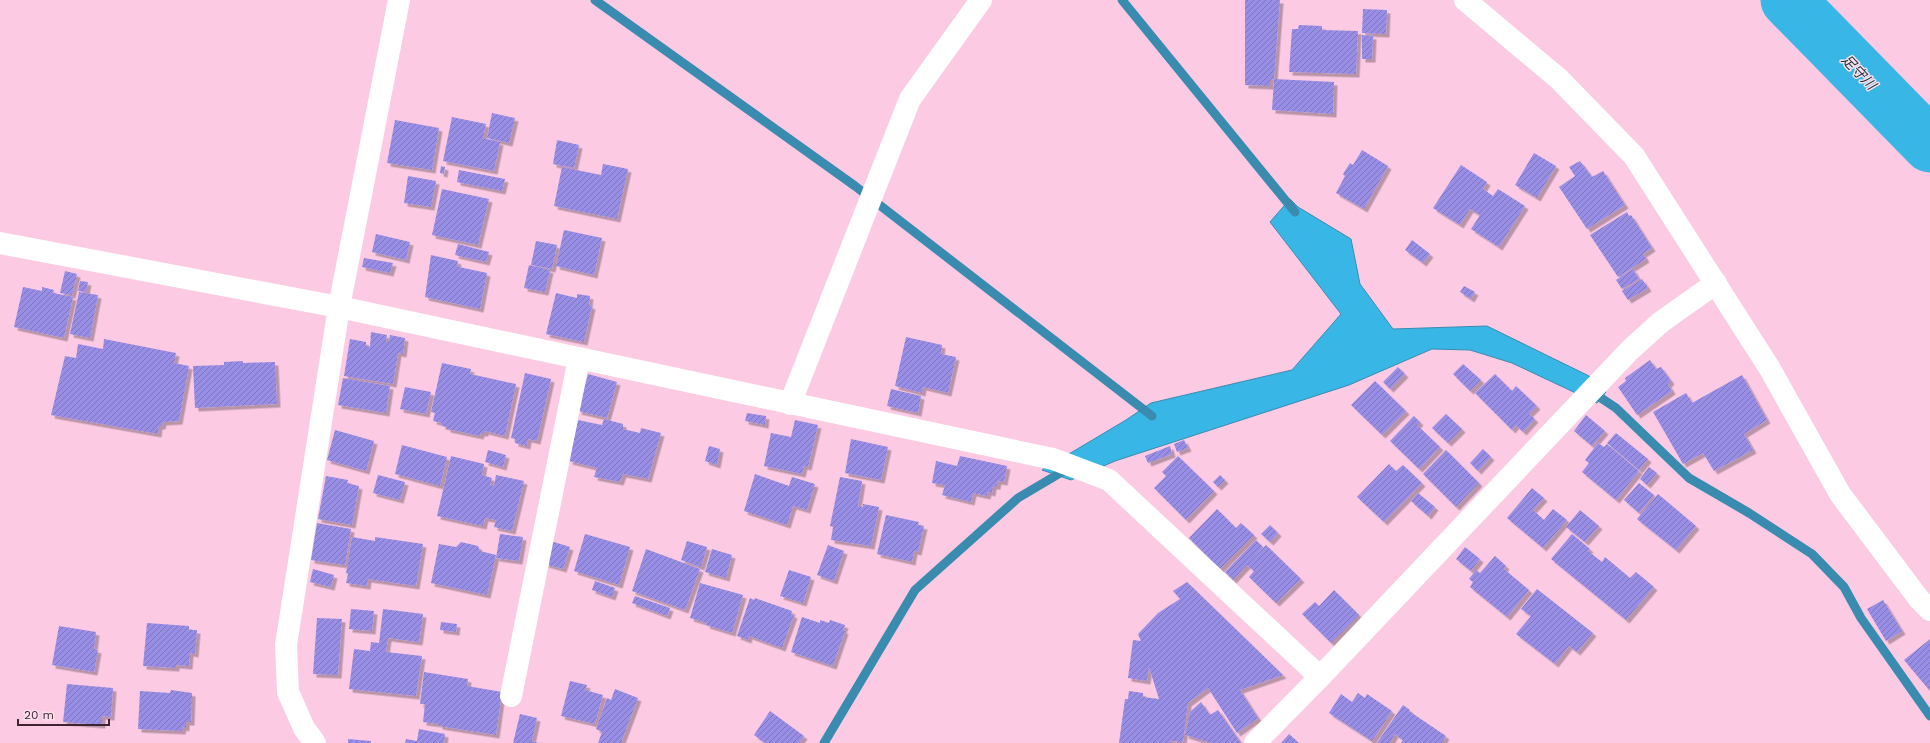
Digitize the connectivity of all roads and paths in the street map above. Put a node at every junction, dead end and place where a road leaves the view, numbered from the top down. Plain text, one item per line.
1 (399, 0) edge
2 (980, 0) edge
3 (1465, 0) edge
4 (0, 243) edge
5 (1716, 283) junction
6 (340, 307) junction
7 (579, 359) junction
8 (790, 404) junction
9 (1930, 610) edge
10 (1320, 677) junction
11 (512, 696) dead end
12 (315, 743) edge
13 (1255, 743) edge

1 - 6 street
2 - 8 street
3 - 5 street
4 - 6 street
5 - 9 street
5 - 10 street
6 - 7 street
6 - 12 street
7 - 8 street
7 - 11 street
8 - 10 street
10 - 13 street

